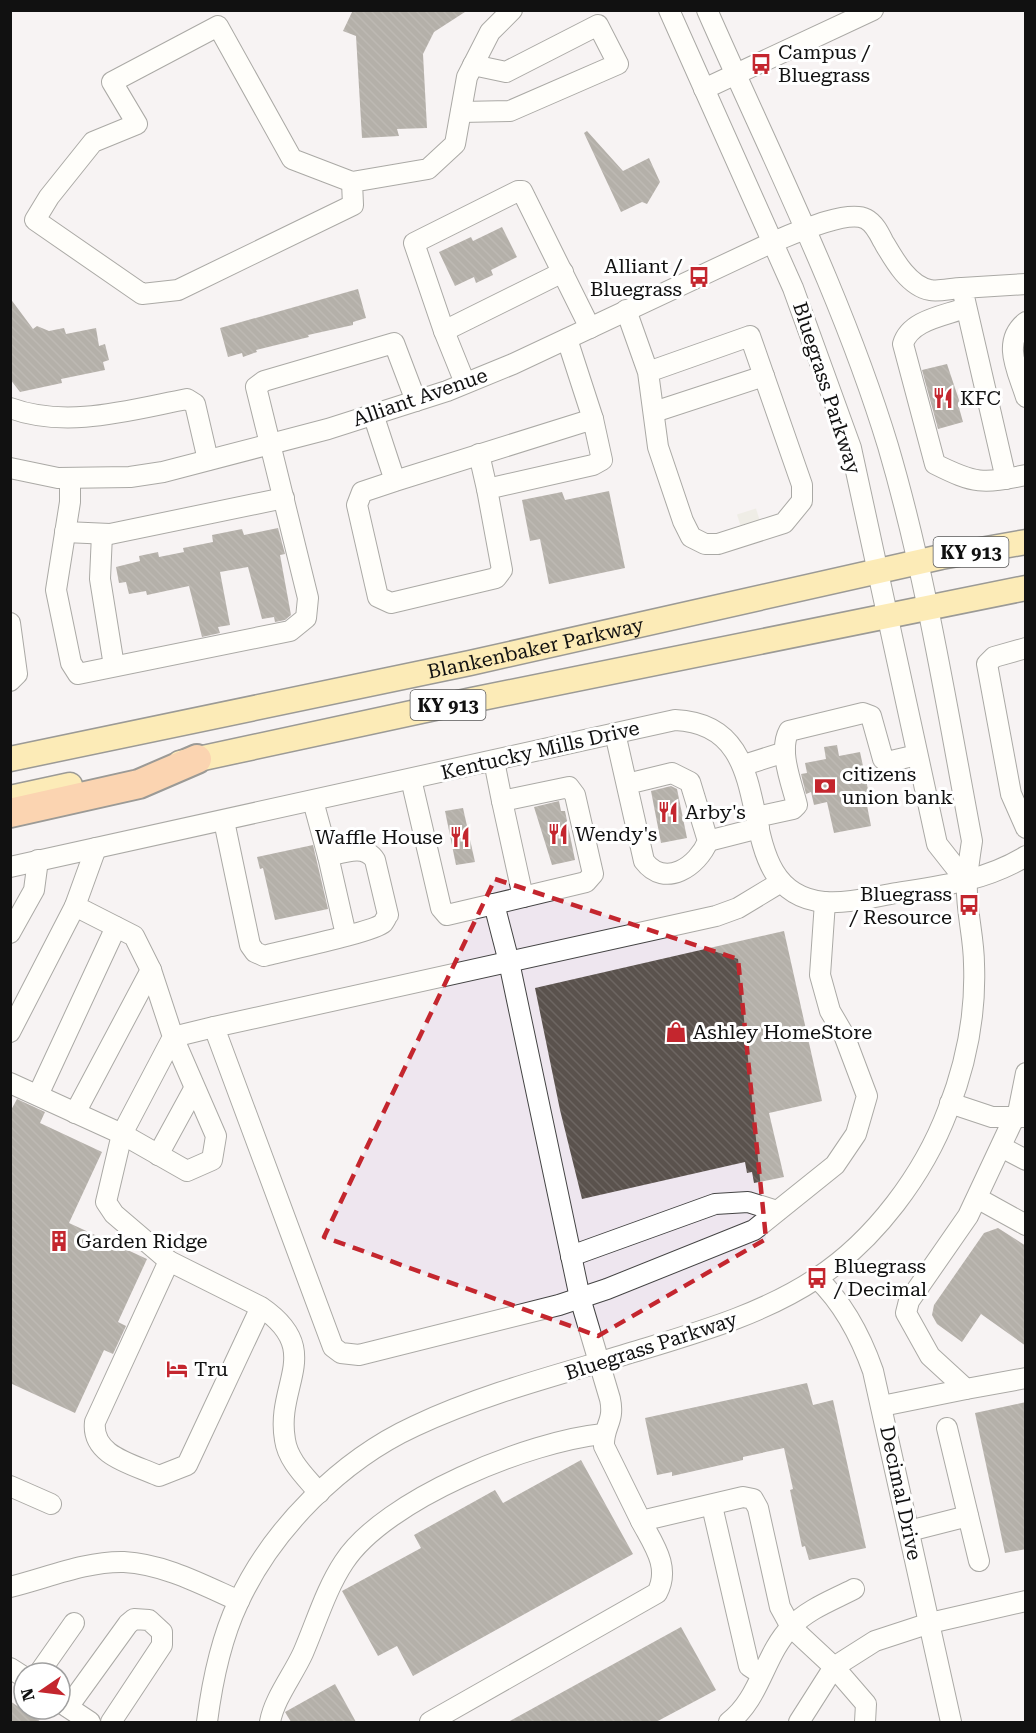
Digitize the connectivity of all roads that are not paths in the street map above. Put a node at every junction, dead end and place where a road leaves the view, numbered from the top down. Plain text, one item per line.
1 (512, 10) edge
2 (669, 10) edge
3 (706, 10) edge
4 (873, 10) edge
5 (473, 65) junction
6 (736, 76) junction
7 (704, 89) junction
8 (461, 112) junction
9 (352, 182) junction
10 (806, 228) junction
11 (773, 242) junction
12 (563, 272) junction
13 (1026, 284) edge
14 (962, 288) junction
15 (965, 308) junction
16 (626, 310) junction
17 (1026, 322) edge
18 (590, 328) junction
19 (444, 331) junction
20 (567, 339) junction
21 (648, 372) junction
22 (764, 376) junction
23 (465, 383) junction
24 (1026, 397) edge
25 (416, 401) junction
26 (10, 408) edge
27 (654, 412) junction
28 (373, 414) junction
29 (593, 419) junction
30 (271, 444) junction
31 (479, 454) junction
32 (208, 460) junction
33 (10, 468) edge
34 (1026, 475) edge
35 (70, 478) junction
36 (1006, 479) junction
37 (395, 481) junction
38 (487, 489) junction
39 (284, 498) junction
40 (759, 518) tunnel mouth
41 (784, 523) junction
42 (740, 524) tunnel mouth
43 (65, 532) junction
44 (102, 534) junction
45 (726, 542) junction
46 (1026, 542) edge
47 (917, 564) junction
48 (877, 572) junction
49 (1026, 588) edge
50 (928, 608) junction
51 (886, 617) junction
52 (10, 623) edge
53 (1026, 648) edge
54 (114, 666) junction
55 (10, 681) edge
56 (615, 734) junction
57 (785, 752) junction
58 (918, 755) junction
59 (10, 759) edge
60 (197, 759) junction
61 (494, 760) junction
62 (744, 765) junction
63 (411, 779) junction
64 (627, 784) junction
65 (10, 798) edge
66 (313, 801) junction
67 (502, 801) junction
68 (1021, 805) edge
69 (10, 813) edge
70 (224, 821) junction
71 (757, 822) junction
72 (1026, 828) edge
73 (708, 841) junction
74 (96, 848) junction
75 (328, 856) junction
76 (1026, 856) edge
77 (38, 860) junction
78 (10, 867) edge
79 (781, 882) junction
80 (967, 882) junction
81 (523, 897) junction
82 (825, 902) junction
83 (494, 904) junction
84 (75, 906) junction
85 (116, 927) junction
86 (10, 933) edge
87 (346, 935) junction
88 (509, 962) junction
89 (151, 970) junction
90 (214, 1027) junction
91 (10, 1032) edge
92 (173, 1037) junction
93 (1026, 1073) edge
94 (10, 1083) edge
95 (194, 1089) junction
96 (38, 1095) junction
97 (950, 1103) junction
98 (75, 1113) junction
99 (1019, 1118) edge
100 (122, 1134) junction
101 (1001, 1147) junction
102 (158, 1155) junction
103 (1026, 1160) edge
104 (977, 1198) junction
105 (777, 1211) junction
106 (1026, 1225) edge
107 (571, 1256) junction
108 (169, 1261) junction
109 (817, 1278) junction
110 (580, 1298) junction
111 (261, 1307) junction
112 (601, 1362) junction
113 (1026, 1378) edge
114 (966, 1389) junction
115 (882, 1406) junction
116 (946, 1428) dead end
117 (603, 1434) junction
118 (10, 1486) edge
119 (319, 1493) junction
120 (51, 1504) dead end
121 (712, 1506) junction
122 (968, 1516) junction
123 (641, 1521) junction
124 (909, 1531) junction
125 (979, 1561) dead end
126 (10, 1587) edge
127 (854, 1589) dead end
128 (239, 1601) junction
129 (1026, 1601) edge
130 (74, 1623) dead end
131 (930, 1623) junction
132 (791, 1627) junction
133 (47, 1661) edge
134 (834, 1667) junction
135 (760, 1674) junction
136 (72, 1694) edge
137 (72, 1710) edge
138 (90, 1722) edge
139 (111, 1722) edge
140 (207, 1722) edge
141 (270, 1722) edge
142 (430, 1722) edge
143 (729, 1722) edge
144 (799, 1722) edge
145 (865, 1722) edge
146 (951, 1722) edge

1 - 5 street
2 - 7 street, Bluegrass Parkway
3 - 6 street, Bluegrass Parkway
4 - 6 street
5 - 8 street
5 - 8 street
6 - 7 street
6 - 10 street, Bluegrass Parkway
7 - 11 street, Bluegrass Parkway
8 - 9 street
9 - 9 street
10 - 11 street, Alliant Avenue
10 - 14 street, Alliant Avenue
10 - 47 street, Bluegrass Parkway
11 - 16 street, Alliant Avenue
11 - 48 street, Bluegrass Parkway
12 - 18 street
12 - 19 street
12 - 19 street
13 - 14 street, Alliant Avenue
14 - 15 street
15 - 36 street
15 - 36 street
16 - 18 street, Alliant Avenue
16 - 21 street
17 - 24 street
18 - 20 street, Alliant Avenue
19 - 23 street
20 - 23 street, Alliant Avenue
20 - 29 street
21 - 22 street
21 - 27 street
22 - 27 street
22 - 41 street
23 - 25 street, Alliant Avenue
25 - 28 street, Alliant Avenue
25 - 30 street
26 - 32 street
27 - 45 street
28 - 30 street, Alliant Avenue
28 - 37 street
29 - 31 street
29 - 38 street
30 - 32 street, Alliant Avenue
30 - 39 street
31 - 37 street
31 - 38 street
32 - 35 street, Alliant Avenue
33 - 35 street, Alliant Avenue
34 - 36 street
35 - 43 street
37 - 38 street
39 - 44 street
39 - 54 street
40 - 41 street
41 - 45 street
42 - 45 street
43 - 44 street
43 - 54 street
44 - 54 street
46 - 47 main road, Blankenbaker Parkway / KY 913
47 - 48 main road, Blankenbaker Parkway / KY 913
47 - 50 street, Bluegrass Parkway
48 - 51 street, Bluegrass Parkway
48 - 59 main road, Blankenbaker Parkway / KY 913
49 - 50 main road, Blankenbaker Parkway / KY 913
50 - 51 main road, Blankenbaker Parkway / KY 913
50 - 80 street, Bluegrass Parkway
51 - 58 street, Bluegrass Parkway
51 - 60 main road, Blankenbaker Parkway / KY 913
52 - 55 street
53 - 68 street
56 - 61 street, Kentucky Mills Drive
56 - 62 street, Kentucky Mills Drive
56 - 64 street
57 - 58 street
57 - 62 street
57 - 71 street
58 - 80 street, Bluegrass Parkway
60 - 65 main road, Blankenbaker Parkway / KY 913
60 - 69 highway
61 - 63 street, Kentucky Mills Drive
61 - 67 street
62 - 71 street, Kentucky Mills Drive
63 - 66 street, Kentucky Mills Drive
63 - 83 street
64 - 73 street
64 - 73 street
66 - 70 street, Kentucky Mills Drive
66 - 75 street
67 - 81 street
67 - 81 street
68 - 72 street
70 - 74 street, Kentucky Mills Drive
70 - 87 street
71 - 73 street
71 - 79 street, Kentucky Mills Drive
74 - 77 street, Kentucky Mills Drive
74 - 84 street
75 - 87 street
75 - 87 street
76 - 80 street
77 - 78 street, Kentucky Mills Drive
77 - 86 street
79 - 82 street
79 - 88 street
80 - 82 street
80 - 97 street, Bluegrass Parkway
81 - 83 street
82 - 105 street
83 - 88 street
84 - 85 street
84 - 91 street
85 - 89 street
85 - 96 street
88 - 90 street
88 - 107 street
89 - 92 street
89 - 98 street
90 - 92 street
90 - 110 street
92 - 95 street
92 - 100 street
93 - 99 street
94 - 96 street
95 - 102 street
95 - 102 street
96 - 98 street
97 - 99 street
97 - 109 street, Bluegrass Parkway
98 - 100 street
99 - 101 street
100 - 102 street
100 - 108 street
101 - 103 street
101 - 104 street
104 - 106 street
104 - 114 street
105 - 107 street
105 - 110 street
107 - 110 street
108 - 111 street
108 - 111 street
109 - 112 street, Bluegrass Parkway
109 - 115 street, Decimal Drive
110 - 112 street
111 - 119 street
112 - 117 street
112 - 119 street, Bluegrass Parkway
113 - 114 street
114 - 115 street
115 - 124 street, Decimal Drive
116 - 122 street
117 - 123 street
117 - 141 street
118 - 120 street
119 - 128 street, Bluegrass Parkway
121 - 123 street
121 - 132 street
121 - 135 street
122 - 124 street
122 - 125 street
123 - 142 street
124 - 131 street, Decimal Drive
126 - 128 street
127 - 132 street
128 - 140 street, Bluegrass Parkway
129 - 131 street
130 - 133 street
131 - 134 street
131 - 146 street, Decimal Drive
132 - 134 street
132 - 135 street
134 - 144 street
134 - 145 street
135 - 143 street
136 - 139 street
137 - 138 street

